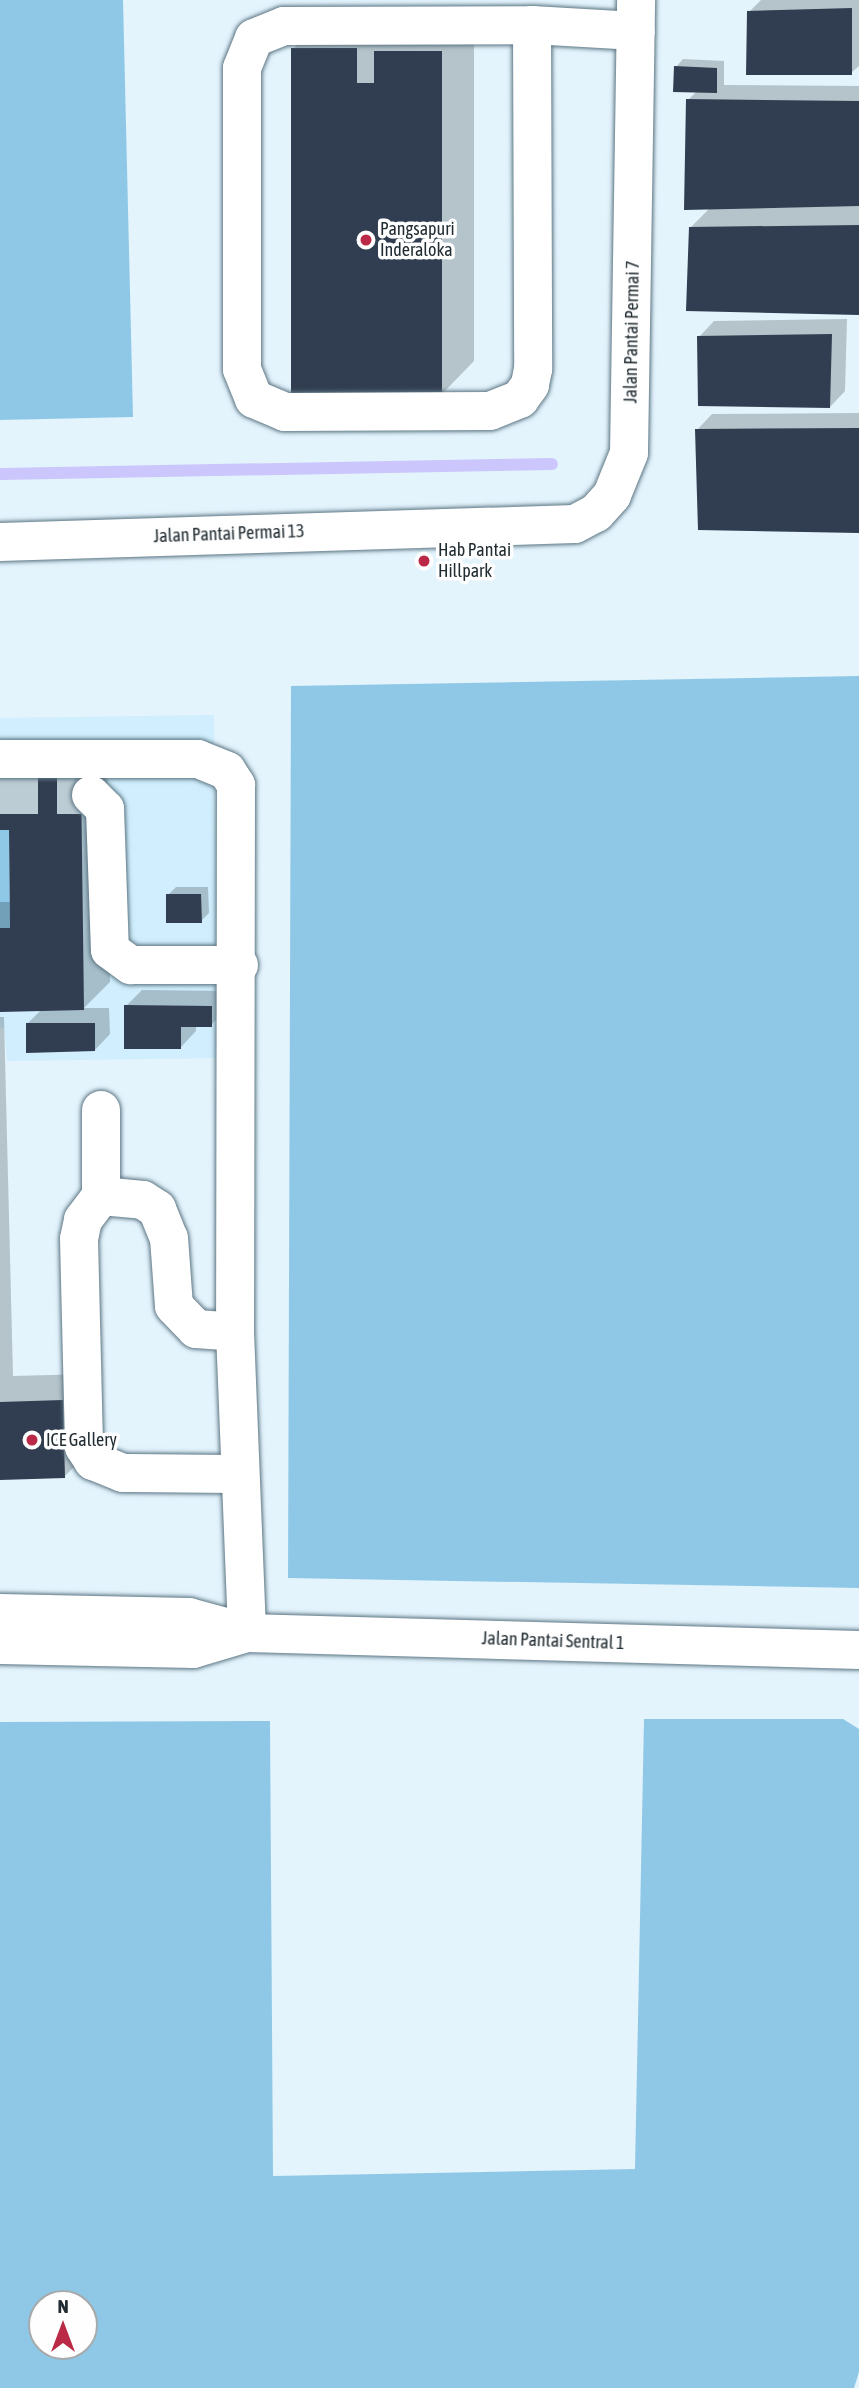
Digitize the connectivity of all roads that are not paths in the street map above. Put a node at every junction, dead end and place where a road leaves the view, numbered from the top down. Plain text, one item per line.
1 (636, 15) edge
2 (532, 25) junction
3 (458, 526) joint
4 (0, 542) edge
5 (0, 759) edge
6 (91, 795) dead end
7 (239, 965) junction
8 (101, 1110) dead end
9 (101, 1196) junction
10 (235, 1332) junction
11 (240, 1474) junction
12 (0, 1612) edge
13 (247, 1633) junction
14 (0, 1645) edge
15 (859, 1650) edge

1 - 2 street
1 - 3 street, Jalan Pantai Permai 7
2 - 2 street
3 - 4 street, Jalan Pantai Permai 13
5 - 7 street
6 - 7 street
7 - 10 street
8 - 9 street
9 - 10 street
9 - 11 street
10 - 11 street
11 - 13 street
12 - 13 street, Jalan Pantai Sentral 1
13 - 14 street, Jalan Pantai Sentral 1
13 - 15 street, Jalan Pantai Sentral 1

